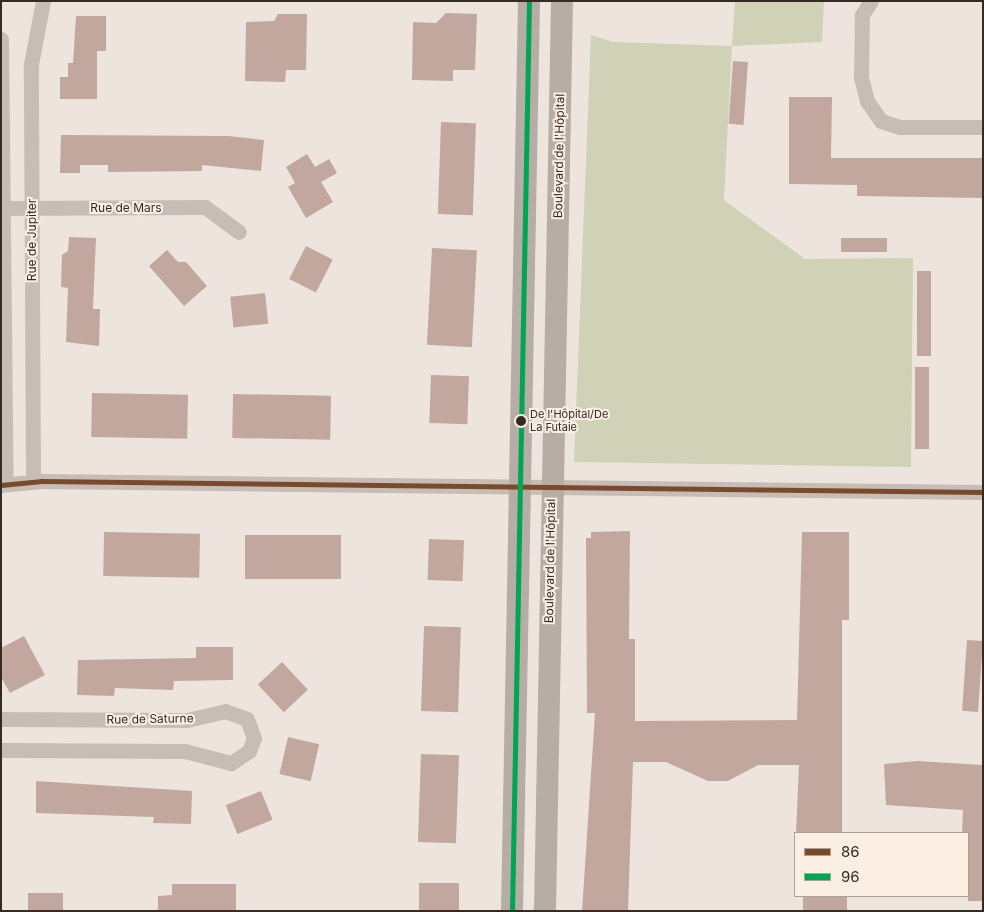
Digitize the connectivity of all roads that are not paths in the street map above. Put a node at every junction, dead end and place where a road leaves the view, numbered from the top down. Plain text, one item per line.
1 (44, 1) edge
2 (529, 1) edge
3 (562, 1) edge
4 (871, 1) edge
5 (1, 39) edge
6 (983, 127) edge
7 (6, 208) junction
8 (32, 208) junction
9 (239, 232) dead end
10 (33, 481) junction
11 (4, 484) edge
12 (518, 488) junction
13 (551, 488) junction
14 (983, 492) edge
15 (1, 719) edge
16 (1, 750) edge
17 (512, 911) edge
18 (545, 911) edge

1 - 8 street, Rue de Jupiter
2 - 12 main road
3 - 13 main road, Boulevard de l'Hôpital
4 - 6 street
5 - 7 street, Rue de Jupiter
7 - 8 street, Rue de Mars
7 - 11 street, Rue de Jupiter
8 - 9 street, Rue de Mars
8 - 10 street, Rue de Jupiter
10 - 11 street
10 - 12 street
12 - 13 street
12 - 17 main road
13 - 14 street
13 - 18 main road, Boulevard de l'Hôpital
15 - 16 street, Rue de Saturne

